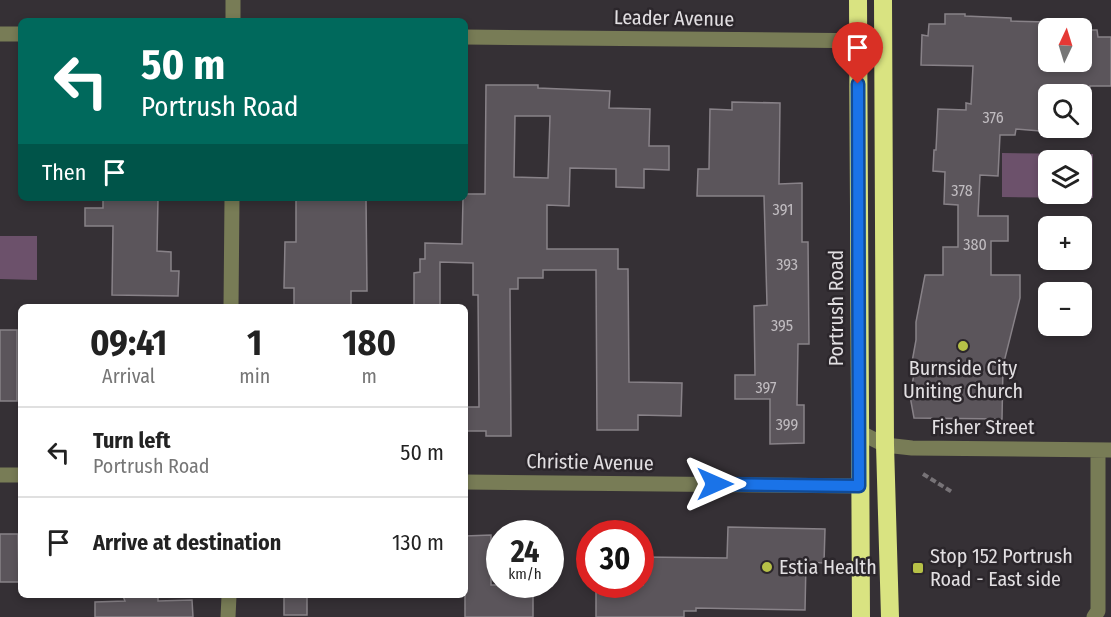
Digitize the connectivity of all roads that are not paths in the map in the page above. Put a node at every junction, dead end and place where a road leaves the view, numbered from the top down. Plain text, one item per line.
1 (233, 0) edge
2 (858, 0) edge
3 (883, 0) edge
4 (233, 18) edge
5 (0, 34) edge
6 (18, 34) edge
7 (468, 37) edge
8 (883, 41) junction
9 (858, 42) junction
10 (232, 201) edge
11 (231, 304) edge
12 (859, 432) junction
13 (885, 445) junction
14 (1105, 450) edge
15 (0, 475) edge
16 (18, 475) edge
17 (468, 482) edge
18 (859, 486) junction
19 (229, 598) edge
20 (228, 617) edge
21 (861, 617) edge
22 (890, 617) edge
23 (1094, 617) edge

1 - 4 street
2 - 9 highway, Portrush Road
3 - 8 highway
5 - 6 street
7 - 9 street, Leader Avenue
8 - 9 street, Leader Avenue
8 - 13 highway
9 - 12 highway, Portrush Road
10 - 11 street
12 - 13 street, Fisher Street
12 - 18 highway, Portrush Road
13 - 14 street, Fisher Street
13 - 22 highway
14 - 23 street
15 - 16 street
17 - 18 street, Christie Avenue
18 - 21 highway, Portrush Road
19 - 20 street

